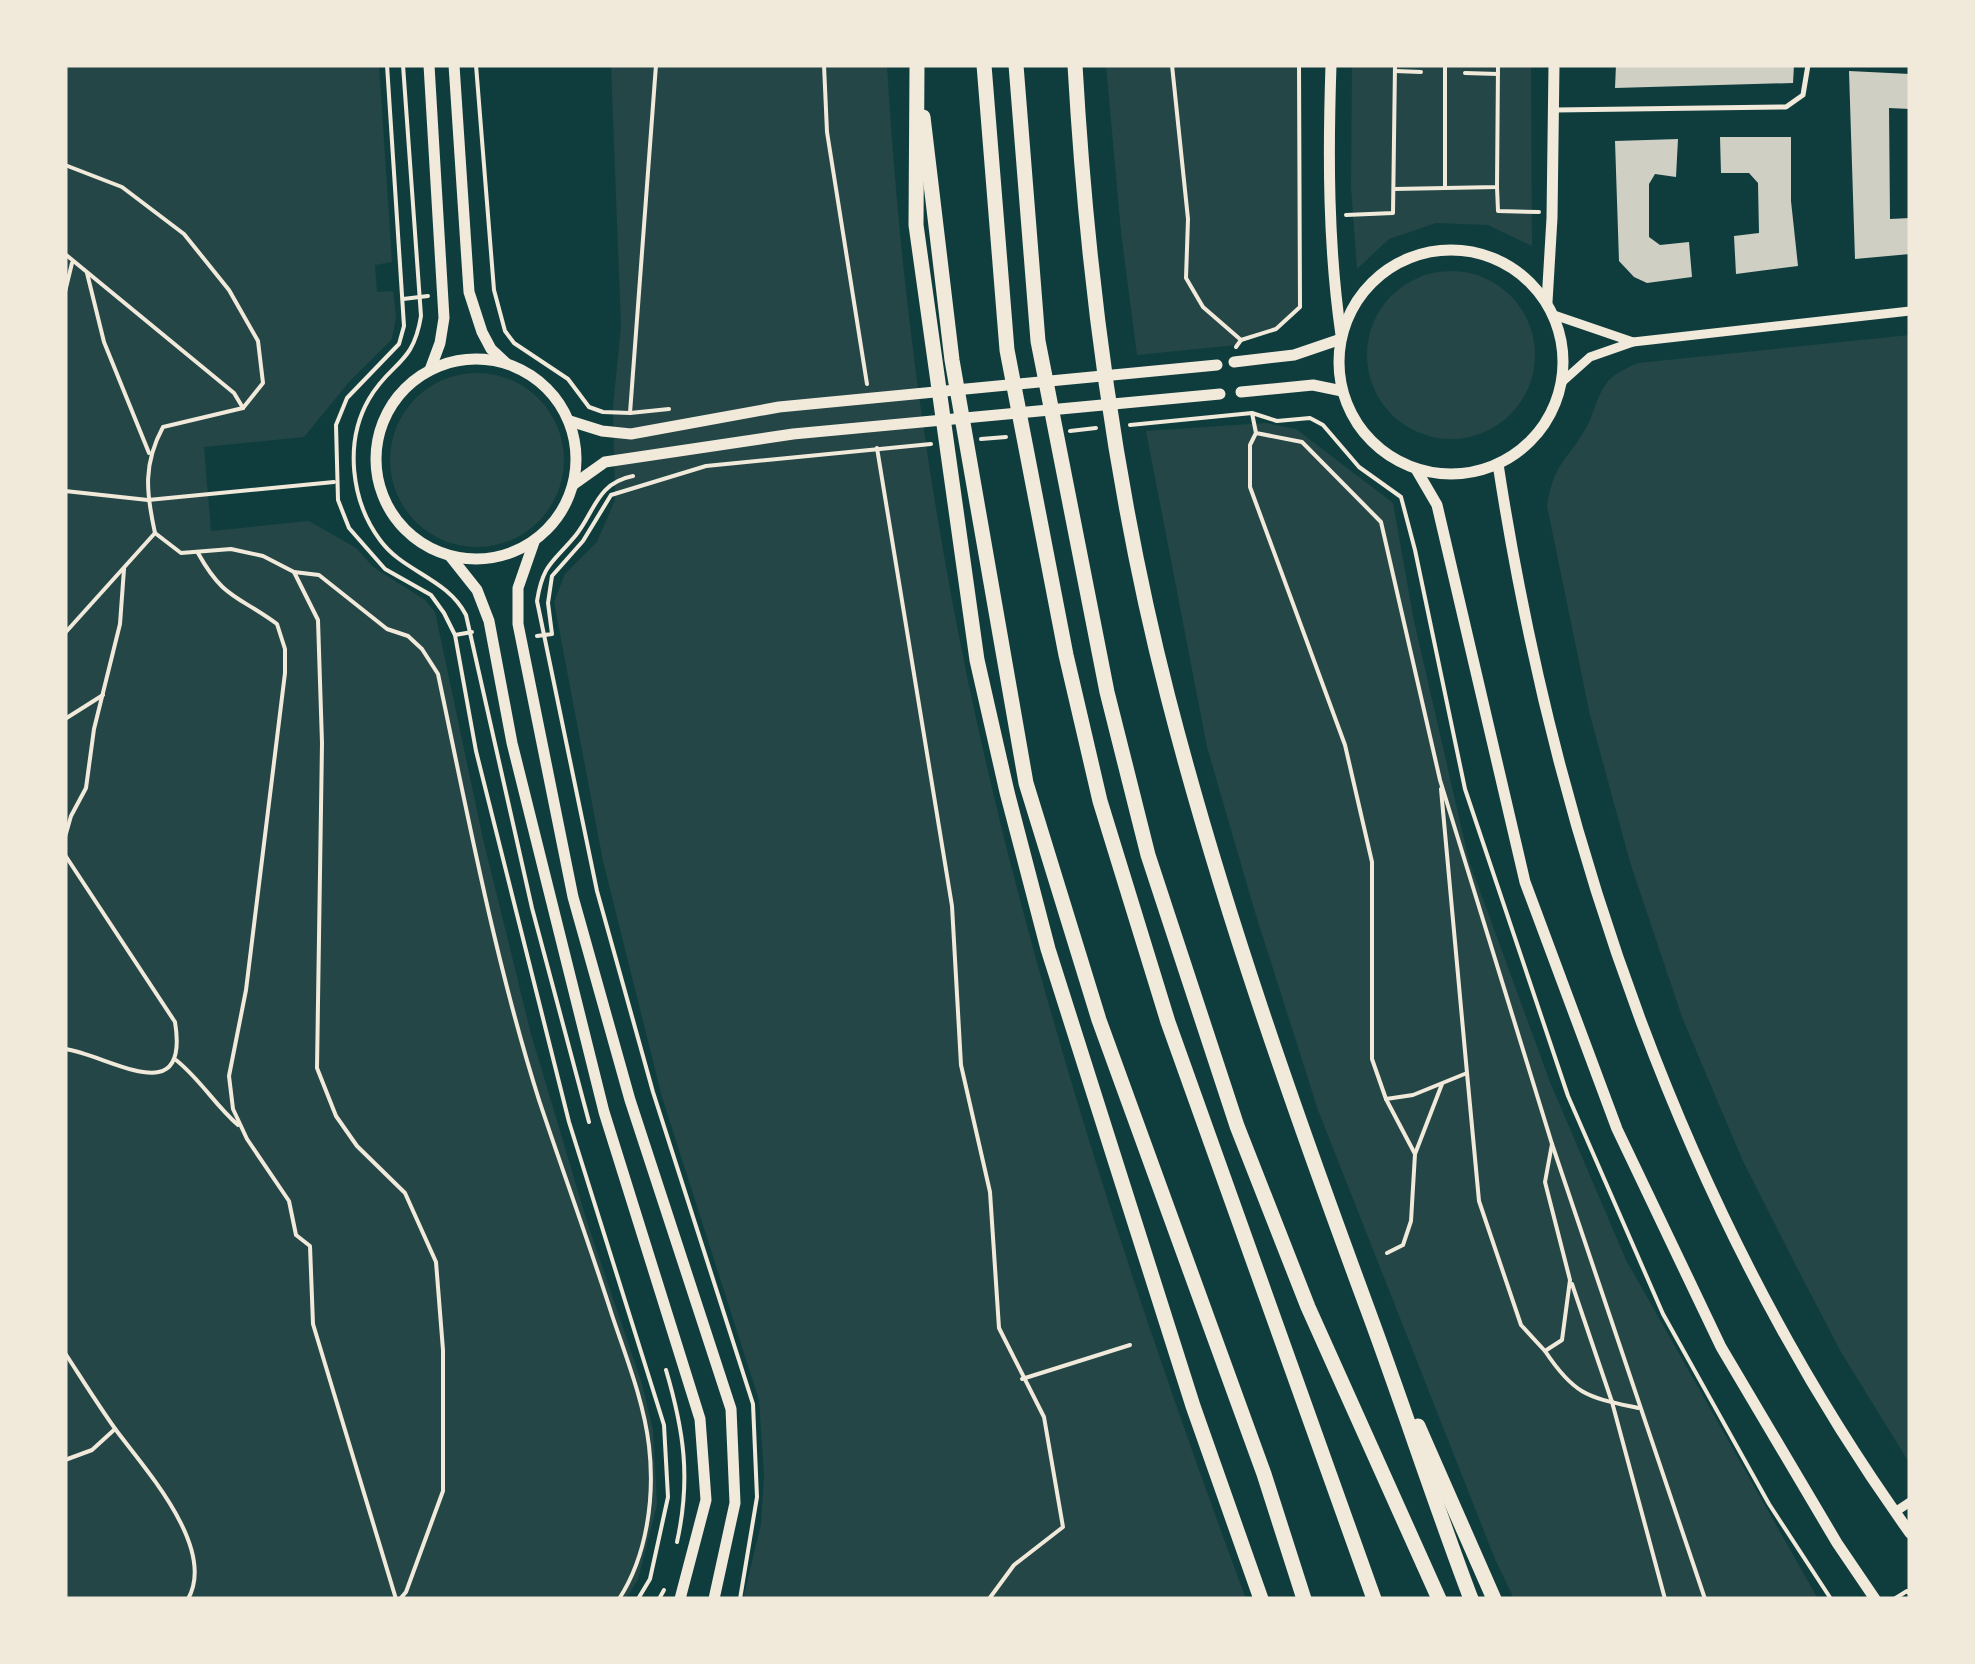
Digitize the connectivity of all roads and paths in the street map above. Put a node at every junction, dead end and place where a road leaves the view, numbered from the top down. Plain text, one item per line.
1 (387, 65) edge
2 (403, 65) edge
3 (429, 65) edge
4 (454, 65) edge
5 (476, 65) edge
6 (656, 65) edge
7 (824, 65) edge
8 (916, 65) edge
9 (984, 65) edge
10 (1016, 65) edge
11 (1075, 65) edge
12 (1172, 65) edge
13 (1299, 65) edge
14 (1331, 65) edge
15 (1445, 65) edge
16 (1498, 65) edge
17 (1554, 65) edge
18 (1808, 65) edge
19 (1394, 68) edge
20 (1421, 72) dead end
21 (1465, 73) dead end
22 (1498, 74) junction
23 (918, 94) junction
24 (1553, 110) junction
25 (66, 167) edge
26 (1497, 187) junction
27 (1445, 188) junction
28 (1394, 189) junction
29 (1552, 212) junction
30 (1331, 216) junction
31 (65, 254) edge
32 (73, 260) junction
33 (86, 271) junction
34 (494, 290) junction
35 (484, 291) dead end
36 (65, 292) edge
37 (429, 296) dead end
38 (419, 297) junction
39 (403, 299) junction
40 (1547, 302) junction
41 (1910, 310) edge
42 (1554, 314) junction
43 (1341, 337) junction
44 (1242, 340) junction
45 (1633, 342) junction
46 (1235, 357) junction
47 (506, 363) junction
48 (1217, 365) joint
49 (430, 370) junction
50 (1562, 382) junction
51 (868, 390) dead end
52 (1342, 391) junction
53 (1242, 392) joint
54 (1220, 394) joint
55 (243, 408) junction
56 (684, 408) dead end
57 (630, 413) junction
58 (1224, 415) dead end
59 (570, 421) junction
60 (1256, 433) junction
61 (876, 445) dead end
62 (149, 452) junction
63 (797, 458) dead end
64 (1498, 464) junction
65 (1416, 469) junction
66 (634, 476) dead end
67 (336, 482) junction
68 (574, 484) junction
69 (65, 491) edge
70 (148, 500) junction
71 (155, 533) junction
72 (534, 542) junction
73 (198, 553) junction
74 (450, 556) junction
75 (124, 569) junction
76 (294, 572) junction
77 (472, 632) junction
78 (65, 634) edge
79 (454, 635) junction
80 (542, 635) junction
81 (474, 647) dead end
82 (103, 695) junction
83 (65, 719) edge
84 (1440, 780) junction
85 (65, 837) edge
86 (65, 856) edge
87 (65, 1048) edge
88 (175, 1059) junction
89 (1467, 1073) junction
90 (1442, 1083) junction
91 (1386, 1098) junction
92 (242, 1128) junction
93 (1552, 1144) junction
94 (1414, 1154) junction
95 (1387, 1253) dead end
96 (1570, 1280) junction
97 (1370, 1317) junction
98 (1130, 1344) dead end
99 (1545, 1351) junction
100 (65, 1353) edge
101 (1022, 1378) junction
102 (1612, 1402) junction
103 (1639, 1408) junction
104 (115, 1429) junction
105 (65, 1460) edge
106 (1910, 1502) edge
107 (1895, 1512) junction
108 (1910, 1533) edge
109 (1910, 1594) edge
110 (188, 1599) edge
111 (398, 1599) edge
112 (619, 1599) edge
113 (638, 1599) edge
114 (680, 1599) edge
115 (714, 1599) edge
116 (740, 1599) edge
117 (990, 1599) edge
118 (1260, 1599) edge
119 (1304, 1599) edge
120 (1374, 1599) edge
121 (1439, 1599) edge
122 (1471, 1599) edge
123 (1494, 1599) edge
124 (1665, 1599) edge
125 (1705, 1599) edge
126 (1874, 1599) edge
127 (1894, 1599) edge

1 - 39 path
2 - 38 path
3 - 49 street
4 - 47 street
5 - 34 path
6 - 57 path
7 - 51 path
8 - 23 highway
9 - 120 highway
10 - 121 highway
11 - 97 highway
12 - 44 path
13 - 44 path
14 - 30 street
15 - 27 path
16 - 22 path
17 - 24 street
18 - 24 lane
19 - 20 path
19 - 28 path
21 - 22 path
22 - 26 path
23 - 118 highway
23 - 119 highway
24 - 29 street
25 - 55 path
26 - 27 path
26 - 29 path
27 - 28 path
28 - 30 path
29 - 40 street
30 - 43 street
31 - 32 path
32 - 33 path
32 - 36 path
33 - 55 path
33 - 62 path
34 - 35 path
34 - 57 path
37 - 38 path
38 - 39 path
38 - 77 path
39 - 67 path
40 - 42 street
40 - 43 street
41 - 45 street
42 - 45 street
42 - 50 street
43 - 46 street
43 - 52 street
44 - 46 path
45 - 50 street
46 - 48 street
47 - 49 street
47 - 59 street
48 - 59 street
49 - 74 street
50 - 64 street
52 - 53 street
52 - 65 street
53 - 54 street
54 - 68 street
55 - 62 path
56 - 57 path
58 - 60 path
59 - 68 street
60 - 84 path
60 - 91 path
61 - 101 path
62 - 70 path
63 - 80 path
64 - 65 street
64 - 107 street
65 - 126 street
66 - 80 path
67 - 70 path
67 - 79 path
68 - 72 street
69 - 70 path
70 - 71 path
71 - 73 path
71 - 75 path
72 - 74 street
72 - 115 street
73 - 76 path
73 - 92 path
74 - 114 street
75 - 78 path
75 - 82 path
76 - 111 path
76 - 112 path
77 - 79 path
77 - 81 path
79 - 113 path
80 - 116 path
82 - 83 path
82 - 85 path
84 - 89 path
84 - 93 path
86 - 88 path
87 - 88 path
88 - 92 path
89 - 90 path
89 - 99 path
90 - 91 path
90 - 94 path
91 - 94 path
92 - 111 path
93 - 96 path
93 - 103 path
94 - 95 path
96 - 99 path
96 - 102 path
97 - 122 highway
97 - 123 highway
98 - 101 path
99 - 102 path
100 - 104 path
101 - 117 path
102 - 103 path
102 - 124 path
103 - 125 path
104 - 105 path
104 - 110 path
106 - 107 street
107 - 108 street
109 - 127 path

